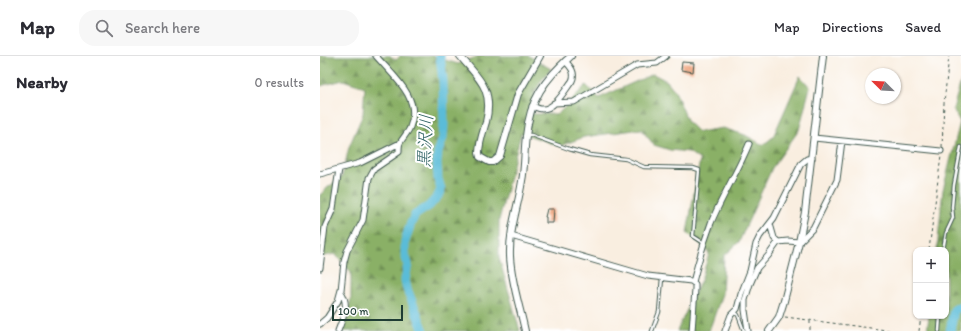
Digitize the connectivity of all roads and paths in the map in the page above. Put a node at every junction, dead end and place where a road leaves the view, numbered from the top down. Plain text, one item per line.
1 (376, 56) edge
2 (460, 56) edge
3 (540, 56) edge
4 (560, 56) edge
5 (571, 56) edge
6 (666, 56) edge
7 (823, 56) edge
8 (565, 61) junction
9 (554, 103) junction
10 (532, 106) junction
11 (526, 135) junction
12 (814, 138) junction
13 (842, 141) junction
14 (400, 143) junction
15 (749, 144) dead end
16 (961, 147) edge
17 (941, 151) dead end
18 (812, 158) junction
19 (339, 169) junction
20 (320, 174) edge
21 (770, 224) junction
22 (511, 236) junction
23 (778, 242) junction
24 (799, 242) junction
25 (704, 243) junction
26 (944, 247) edge
27 (320, 268) edge
28 (662, 278) junction
29 (693, 282) junction
30 (341, 292) junction
31 (735, 311) junction
32 (779, 317) junction
33 (921, 319) edge
34 (940, 319) edge
35 (810, 320) junction
36 (320, 324) edge
37 (338, 331) edge
38 (525, 331) edge
39 (652, 331) edge
40 (692, 331) edge
41 (724, 331) edge
42 (744, 331) edge
43 (748, 331) edge
44 (769, 331) edge
45 (810, 331) edge
46 (893, 331) edge
47 (919, 331) edge
48 (939, 331) edge

1 - 14 street
2 - 3 street
4 - 8 street
5 - 8 street
6 - 9 street
7 - 12 street
8 - 9 street
8 - 10 street
9 - 10 street
10 - 11 street
11 - 22 street
11 - 25 lane
12 - 13 street
12 - 18 street
13 - 17 street
13 - 24 street
14 - 19 street
14 - 30 street
15 - 25 street
16 - 26 lane
18 - 21 street
18 - 24 street
19 - 20 street
19 - 27 street
21 - 23 street
21 - 31 street
22 - 28 street
22 - 38 street
23 - 24 street
23 - 43 street
24 - 32 street
25 - 29 street
28 - 29 street
28 - 39 lane
29 - 40 street
30 - 36 street
30 - 37 street
31 - 41 street
31 - 42 lane
32 - 35 path
32 - 44 street
33 - 47 path
34 - 48 lane
35 - 45 path
35 - 46 path

